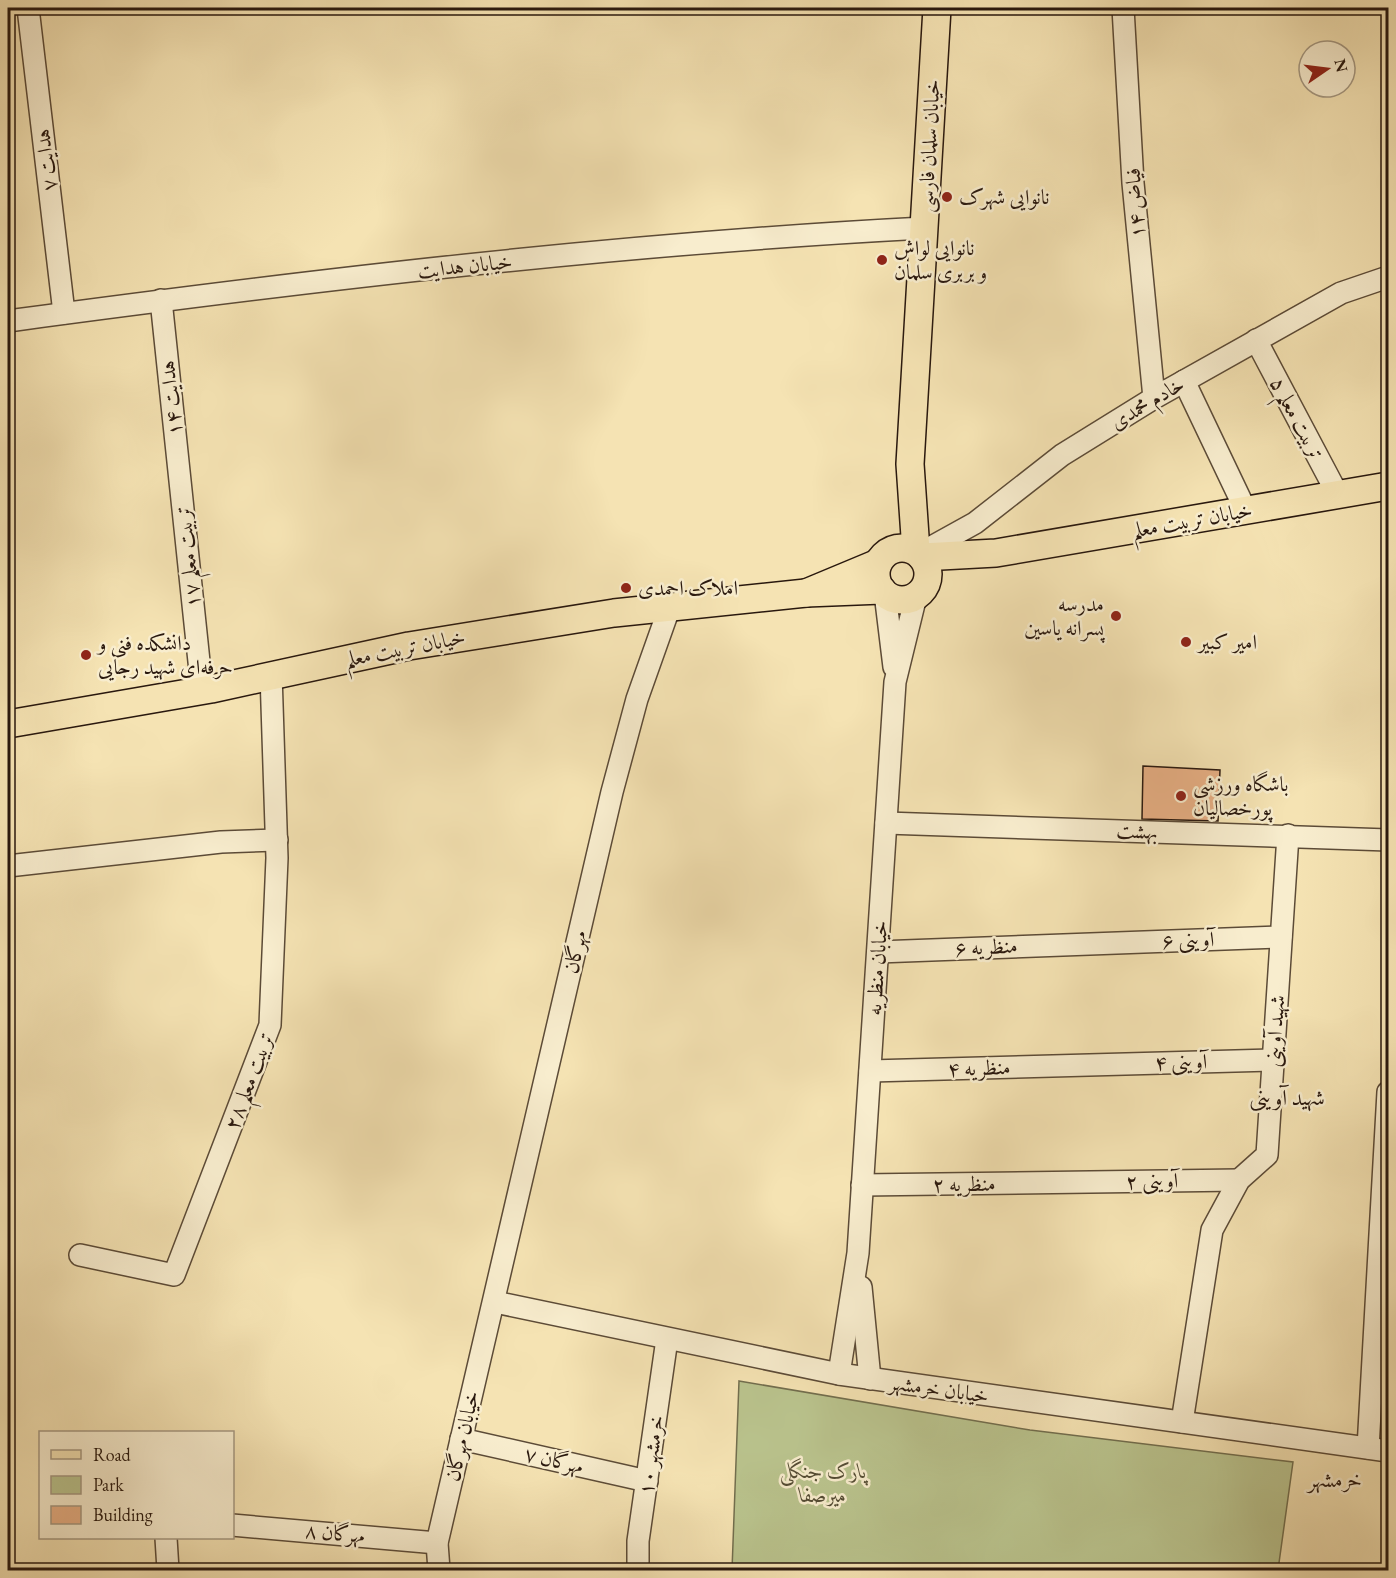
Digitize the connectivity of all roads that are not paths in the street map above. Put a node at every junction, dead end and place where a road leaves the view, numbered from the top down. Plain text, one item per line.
1 (28, 8) edge
2 (937, 8) edge
3 (1123, 8) edge
4 (924, 228) junction
5 (1389, 277) edge
6 (161, 300) junction
7 (64, 313) junction
8 (8, 321) edge
9 (1256, 340) junction
10 (1184, 381) junction
11 (1154, 398) junction
12 (1389, 486) edge
13 (1338, 495) junction
14 (182, 496) joint
15 (1246, 511) junction
16 (996, 553) junction
17 (905, 555) junction
18 (921, 590) junction
19 (884, 592) junction
20 (806, 593) junction
21 (670, 606) junction
22 (272, 674) junction
23 (896, 682) junction
24 (202, 690) junction
25 (8, 724) edge
26 (886, 823) junction
27 (1288, 835) junction
28 (277, 840) junction
29 (1389, 840) edge
30 (8, 866) edge
31 (1281, 937) junction
32 (1095, 942) joint
33 (878, 952) junction
34 (1272, 1060) junction
35 (1089, 1064) joint
36 (870, 1071) junction
37 (1389, 1092) edge
38 (1239, 1180) junction
39 (1065, 1182) joint
40 (862, 1185) junction
41 (858, 1253) junction
42 (80, 1255) dead end
43 (495, 1302) junction
44 (667, 1339) junction
45 (839, 1374) junction
46 (870, 1379) junction
47 (1182, 1422) junction
48 (461, 1439) junction
49 (1378, 1450) edge
50 (647, 1481) junction
51 (234, 1525) edge
52 (166, 1539) edge
53 (437, 1543) junction
54 (168, 1570) edge
55 (439, 1570) edge
56 (638, 1570) edge

1 - 7 street, هدایت ۷
2 - 4 main road, خیابان سلمان فارسی
3 - 11 street, فیاض ۱۴
4 - 6 street, خیابان هدایت
4 - 17 main road, خیابان سلمان فارسی
5 - 9 street, خادم محمدی
6 - 7 street, خیابان هدایت
6 - 14 street, هدایت ۱۴
7 - 8 street, خیابان هدایت
9 - 10 street, خادم محمدی
9 - 13 street, تربیت معلم ۵
10 - 11 street, خادم محمدی
10 - 15 street
11 - 17 street, خادم محمدی
12 - 13 main road, خیابان تربیت معلم
13 - 15 main road, خیابان تربیت معلم
14 - 24 street, تربیت معلم ۱۷
15 - 16 main road, خیابان تربیت معلم
16 - 17 main road
16 - 18 main road
17 - 18 main road
17 - 19 main road
17 - 20 main road
18 - 19 main road
18 - 23 street
19 - 20 main road
19 - 23 street
20 - 21 main road, خیابان تربیت معلم
21 - 22 main road, خیابان تربیت معلم
21 - 43 street, مهرگان
22 - 24 main road, خیابان تربیت معلم
22 - 28 street, تربیت معلم ۲۸
23 - 26 street, خیابان منظریه
24 - 25 main road, خیابان تربیت معلم
26 - 27 street, بهشت
26 - 33 street, خیابان منظریه
27 - 29 street, بهشت
27 - 31 street, شهید آوینی
28 - 30 street
28 - 42 street, تربیت معلم ۲۸
31 - 32 street, آوینی ۶
31 - 34 street, شهید آوینی
32 - 33 street, منظریه ۶
33 - 36 street, خیابان منظریه
34 - 35 street, آوینی ۴
34 - 38 street, شهید آوینی
35 - 36 street, منظریه ۴
36 - 40 street, خیابان منظریه
37 - 49 street
38 - 39 street, آوینی ۲
38 - 47 street, شهید آوینی
39 - 40 street, منظریه ۲
40 - 41 street, خیابان منظریه
41 - 45 street
41 - 46 street
43 - 44 street, خیابان خرمشهر
43 - 48 street, خیابان مهرگان
44 - 45 street, خیابان خرمشهر
44 - 50 street, خرمشهر ۱۰
45 - 46 street, خیابان خرمشهر
46 - 47 street, خیابان خرمشهر
47 - 49 street, خیابان خرمشهر
48 - 50 street, مهرگان ۷
48 - 53 street, خیابان مهرگان
50 - 56 street, خرمشهر ۱۰
51 - 53 street, مهرگان ۸
52 - 54 street
53 - 55 street, خیابان مهرگان

